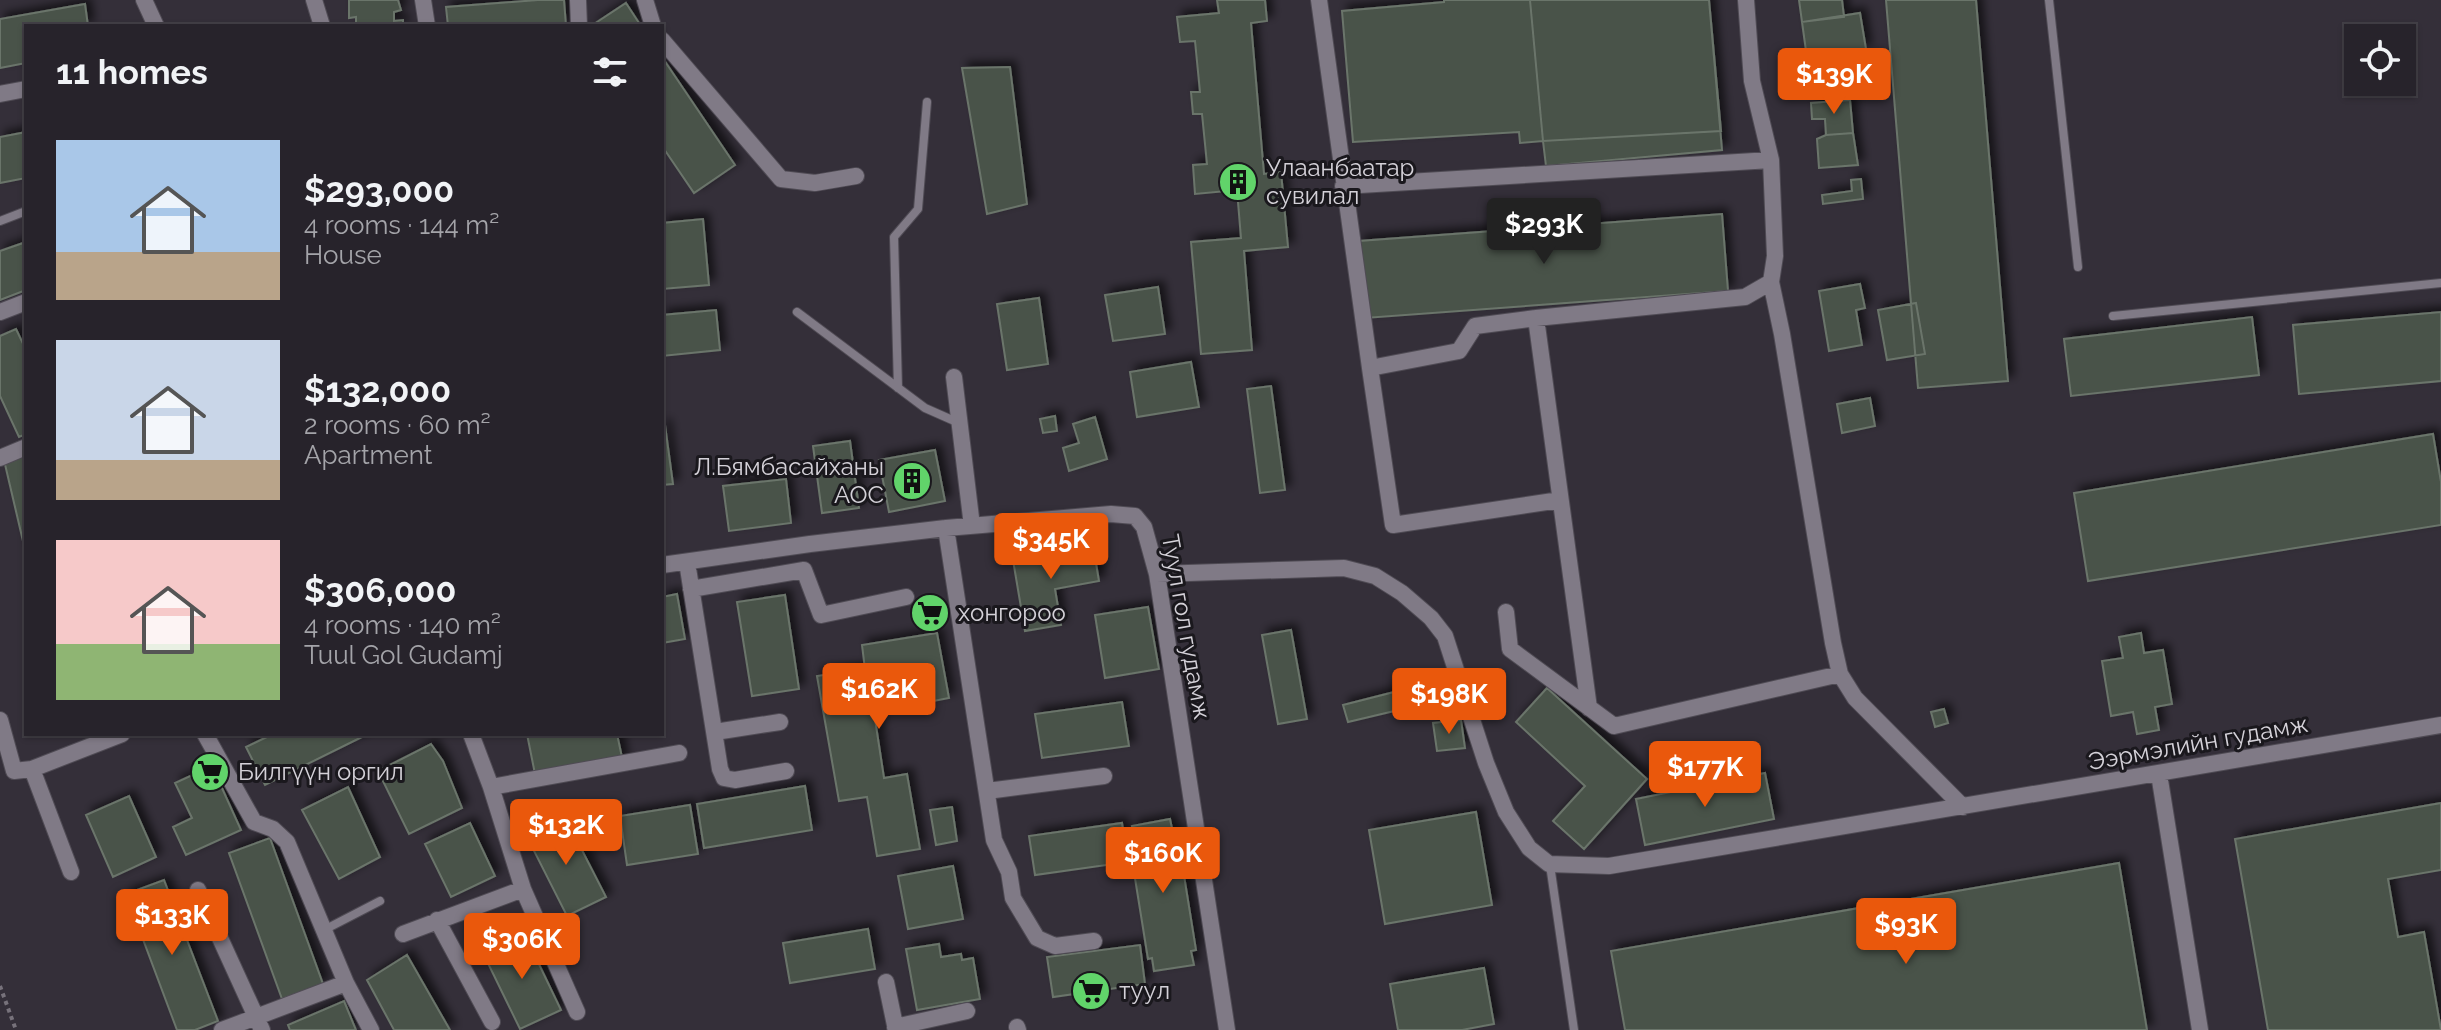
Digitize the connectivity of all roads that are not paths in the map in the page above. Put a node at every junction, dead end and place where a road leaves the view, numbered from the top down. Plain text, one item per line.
1 (144, 0) edge
2 (314, 0) edge
3 (423, 0) edge
4 (578, 0) edge
5 (645, 0) edge
6 (1319, 0) edge
7 (1746, 0) edge
8 (2049, 0) edge
9 (155, 24) edge
10 (321, 24) edge
11 (427, 24) edge
12 (579, 24) edge
13 (652, 24) edge
14 (664, 42) edge
15 (24, 89) edge
16 (0, 94) edge
17 (927, 102) dead end
18 (1771, 160) junction
19 (856, 176) dead end
20 (1343, 186) junction
21 (24, 212) edge
22 (0, 221) edge
23 (2078, 267) dead end
24 (1771, 282) junction
25 (2441, 283) edge
26 (24, 304) edge
27 (0, 312) edge
28 (797, 312) dead end
29 (2113, 316) dead end
30 (1536, 318) junction
31 (1370, 368) junction
32 (954, 377) dead end
33 (898, 388) junction
34 (960, 423) junction
35 (24, 448) edge
36 (0, 458) edge
37 (1560, 500) junction
38 (972, 526) junction
39 (946, 528) junction
40 (687, 562) junction
41 (664, 565) edge
42 (1157, 574) junction
43 (691, 589) junction
44 (906, 597) dead end
45 (1506, 612) dead end
46 (1840, 674) junction
47 (1589, 708) junction
48 (0, 720) edge
49 (780, 722) dead end
50 (2441, 725) edge
51 (715, 732) junction
52 (117, 736) edge
53 (206, 736) edge
54 (472, 736) edge
55 (679, 753) dead end
56 (32, 769) junction
57 (786, 771) dead end
58 (2159, 774) junction
59 (1104, 776) dead end
60 (491, 787) junction
61 (987, 791) junction
62 (1963, 807) junction
63 (1549, 864) junction
64 (71, 872) dead end
65 (523, 889) junction
66 (198, 890) dead end
67 (380, 901) dead end
68 (437, 920) junction
69 (324, 930) junction
70 (403, 934) dead end
71 (1094, 941) dead end
72 (886, 982) dead end
73 (346, 983) junction
74 (967, 1011) dead end
75 (577, 1012) dead end
76 (492, 1022) dead end
77 (258, 1023) edge
78 (896, 1028) edge
79 (222, 1030) edge
80 (371, 1030) edge
81 (1227, 1030) edge
82 (1574, 1030) edge
83 (2200, 1030) edge

1 - 9 street
2 - 10 street
3 - 11 street
4 - 12 street
5 - 13 street
6 - 20 street
7 - 18 street
8 - 23 lane
14 - 19 street
15 - 16 street
17 - 33 lane
18 - 20 street
18 - 24 street
20 - 31 street
21 - 22 lane
24 - 30 street
24 - 46 street
25 - 29 lane
26 - 27 street
28 - 33 lane
30 - 31 street
30 - 37 street
31 - 37 street
32 - 34 street
33 - 34 lane
34 - 38 street
35 - 36 street
37 - 47 street
38 - 39 street, Туул гол гудамж
38 - 42 street, Туул гол гудамж
39 - 40 street, Туул гол гудамж
39 - 61 street
40 - 41 street, Туул гол гудамж
40 - 43 street
42 - 63 street
42 - 81 street, Туул гол гудамж
43 - 44 street
43 - 51 street
45 - 47 street
46 - 47 street
46 - 62 street
48 - 56 street
49 - 51 street
50 - 58 street, Ээрмэлийн гудамж
51 - 57 street
52 - 56 street
53 - 69 street
54 - 60 street
55 - 60 street
56 - 64 street
58 - 62 street, Ээрмэлийн гудамж
58 - 83 street
59 - 61 street
60 - 65 street
61 - 71 street
62 - 63 street, Ээрмэлийн гудамж
63 - 82 lane
65 - 68 street
65 - 75 street
66 - 77 street
67 - 69 lane
68 - 70 street
68 - 76 street
69 - 73 street
72 - 78 street
73 - 77 street
73 - 80 street
74 - 78 street
77 - 79 street

